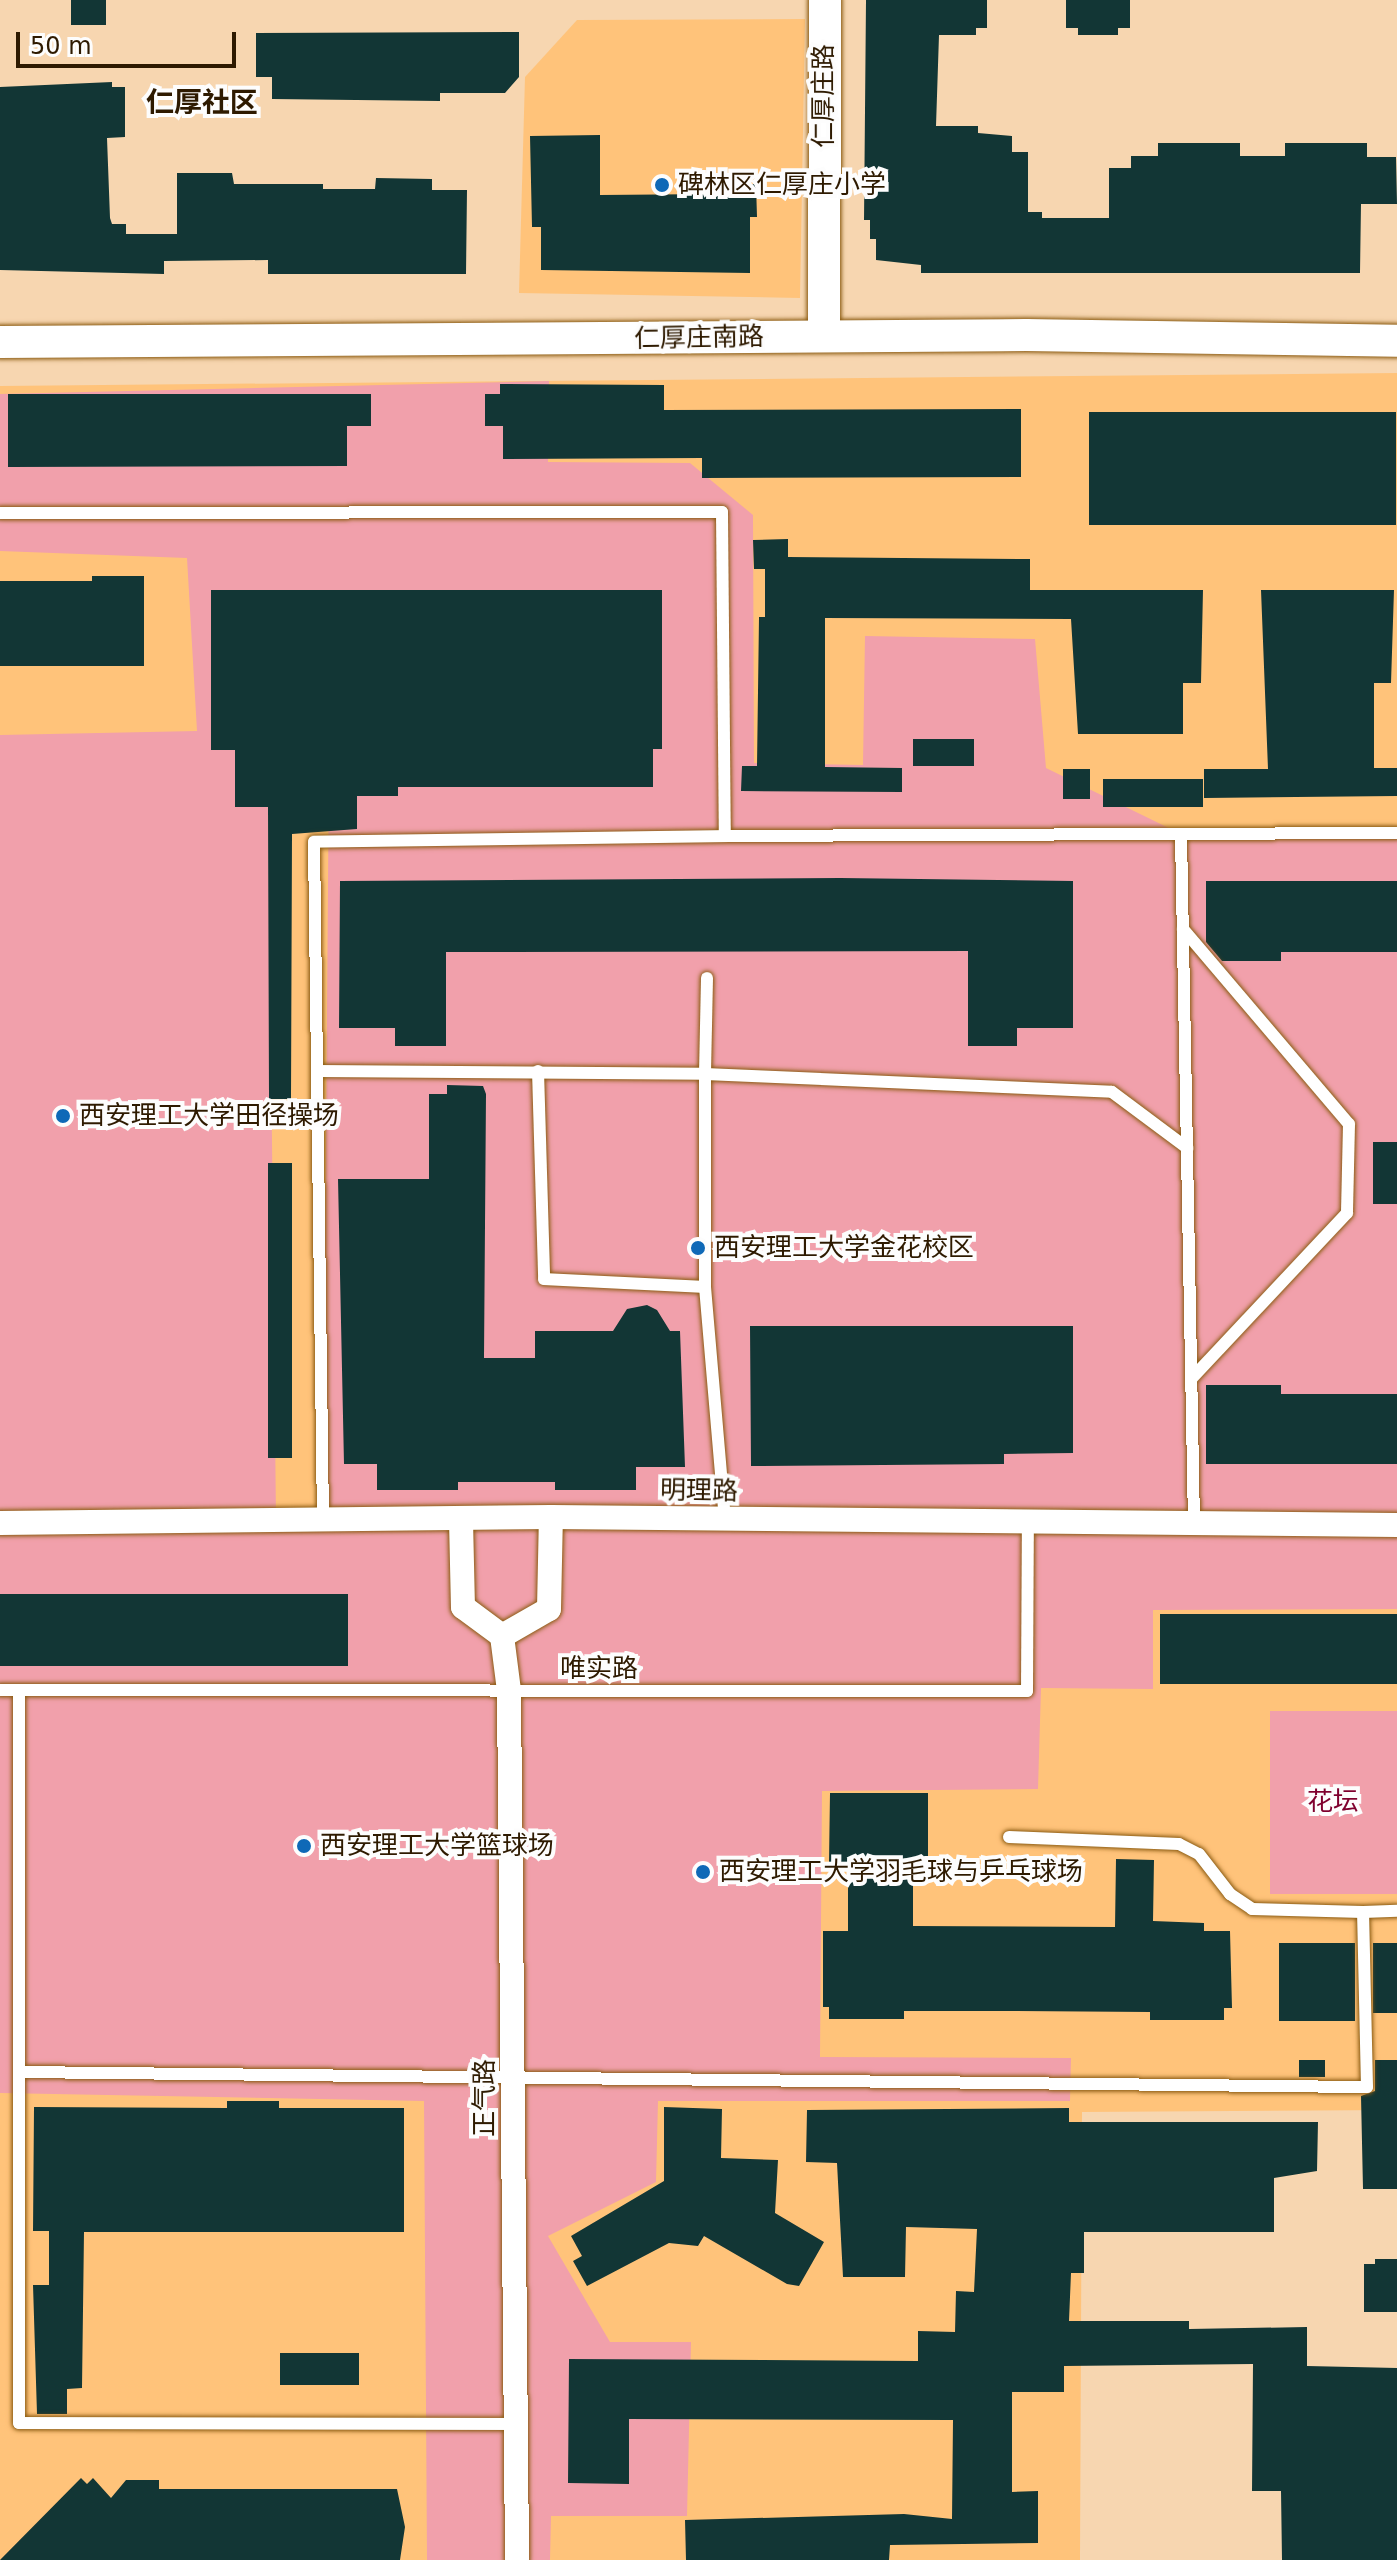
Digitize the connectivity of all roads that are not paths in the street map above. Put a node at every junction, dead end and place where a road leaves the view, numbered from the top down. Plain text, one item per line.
1 (825, 0) edge
2 (824, 336) junction
3 (1397, 341) edge
4 (0, 342) edge
5 (0, 513) edge
6 (1397, 833) edge
7 (1181, 834) junction
8 (725, 836) junction
9 (1183, 929) junction
10 (707, 978) dead end
11 (317, 1071) junction
12 (538, 1071) junction
13 (705, 1074) junction
14 (1187, 1148) junction
15 (705, 1287) junction
16 (1192, 1378) junction
17 (551, 1517) junction
18 (1028, 1519) junction
19 (461, 1520) junction
20 (725, 1520) junction
21 (323, 1521) junction
22 (1194, 1522) junction
23 (0, 1523) edge
24 (1397, 1525) edge
25 (502, 1636) junction
26 (0, 1690) edge
27 (19, 1691) junction
28 (509, 1691) junction
29 (1009, 1837) dead end
30 (1397, 1911) edge
31 (1363, 1912) junction
32 (19, 2072) junction
33 (513, 2079) junction
34 (515, 2424) junction
35 (517, 2560) edge

1 - 2 street, 仁厚庄路
2 - 3 street, 仁厚庄南路
2 - 4 street, 仁厚庄南路
5 - 8 lane
6 - 7 lane
7 - 8 lane
7 - 9 lane
8 - 11 lane
9 - 14 lane
9 - 16 lane
10 - 13 lane
11 - 12 lane
11 - 21 lane
12 - 13 lane
12 - 15 lane
13 - 14 lane
13 - 15 lane
14 - 16 lane
15 - 20 lane
16 - 22 lane
17 - 19 street, 明理路
17 - 20 street, 明理路
17 - 25 street
18 - 20 street, 明理路
18 - 22 street, 明理路
18 - 28 lane, 唯实路
19 - 21 street, 明理路
19 - 25 street
21 - 23 street, 明理路
22 - 24 street, 明理路
25 - 28 street, 正气路
26 - 27 lane, 唯实路
27 - 28 lane, 唯实路
27 - 32 lane
28 - 33 street, 正气路
29 - 31 lane
30 - 31 lane
31 - 33 lane
32 - 33 lane
32 - 34 lane
33 - 34 street, 正气路
34 - 35 street, 正气路

